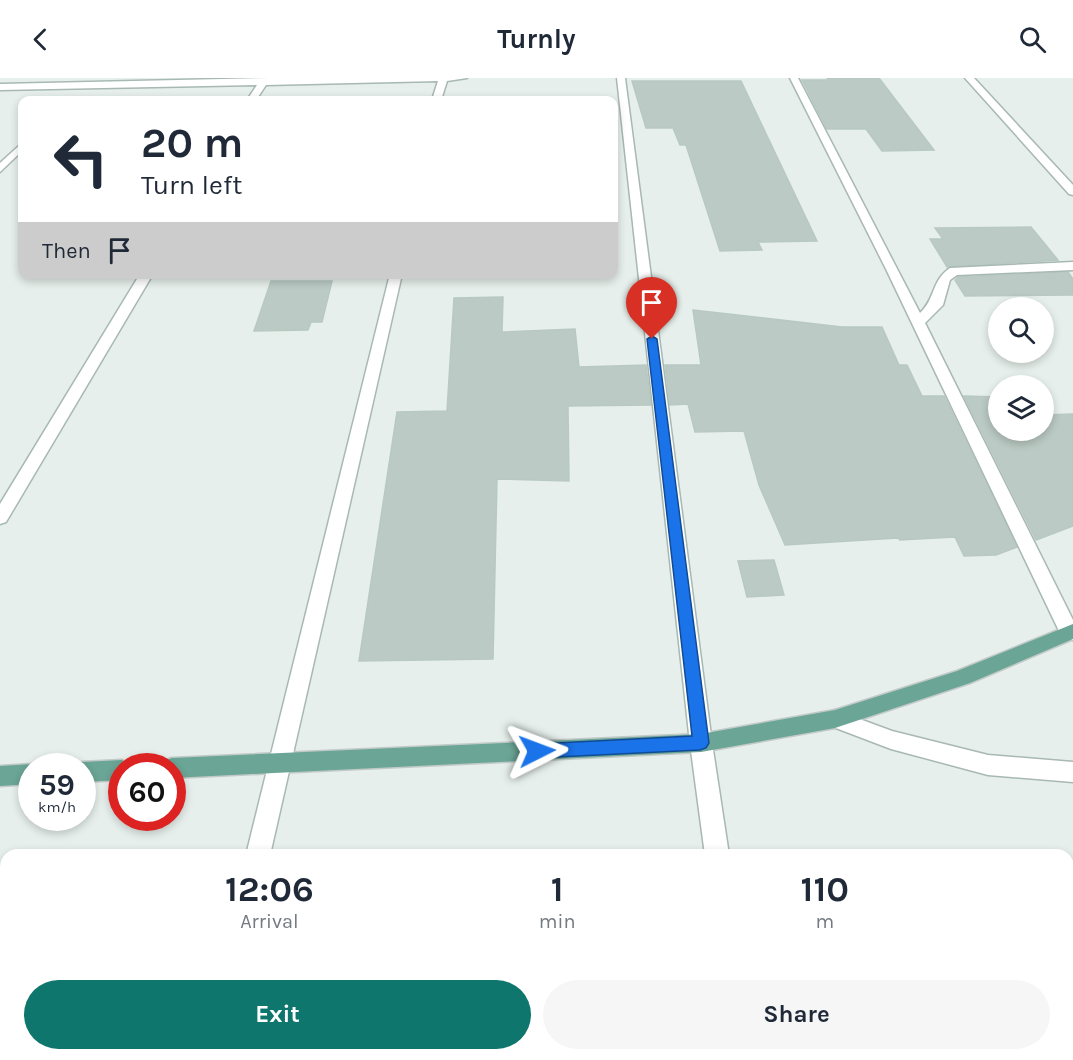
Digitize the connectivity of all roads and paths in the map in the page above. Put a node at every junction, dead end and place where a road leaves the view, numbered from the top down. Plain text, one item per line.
1 (90, 78) edge
2 (443, 78) edge
3 (463, 78) edge
4 (621, 78) edge
5 (794, 78) edge
6 (969, 78) edge
7 (265, 79) edge
8 (0, 87) edge
9 (78, 90) junction
10 (254, 96) edge
11 (438, 96) edge
12 (18, 150) edge
13 (0, 169) edge
14 (1073, 192) edge
15 (1073, 266) edge
16 (144, 279) edge
17 (395, 279) edge
18 (918, 322) junction
19 (0, 518) edge
20 (1071, 632) edge
21 (835, 719) junction
22 (700, 743) junction
23 (279, 763) junction
24 (186, 767) edge
25 (1073, 772) edge
26 (18, 775) edge
27 (0, 776) edge
28 (259, 849) edge
29 (716, 849) edge

1 - 9 street
2 - 3 street
2 - 7 street
2 - 11 street
4 - 22 street
5 - 18 street
6 - 14 street
7 - 9 street
7 - 10 street
8 - 9 street
12 - 13 street
15 - 18 street
16 - 19 street
17 - 23 street
18 - 20 street
20 - 21 main road
21 - 22 main road
21 - 25 street
22 - 23 main road
22 - 29 street
23 - 24 main road
23 - 28 street
26 - 27 main road

